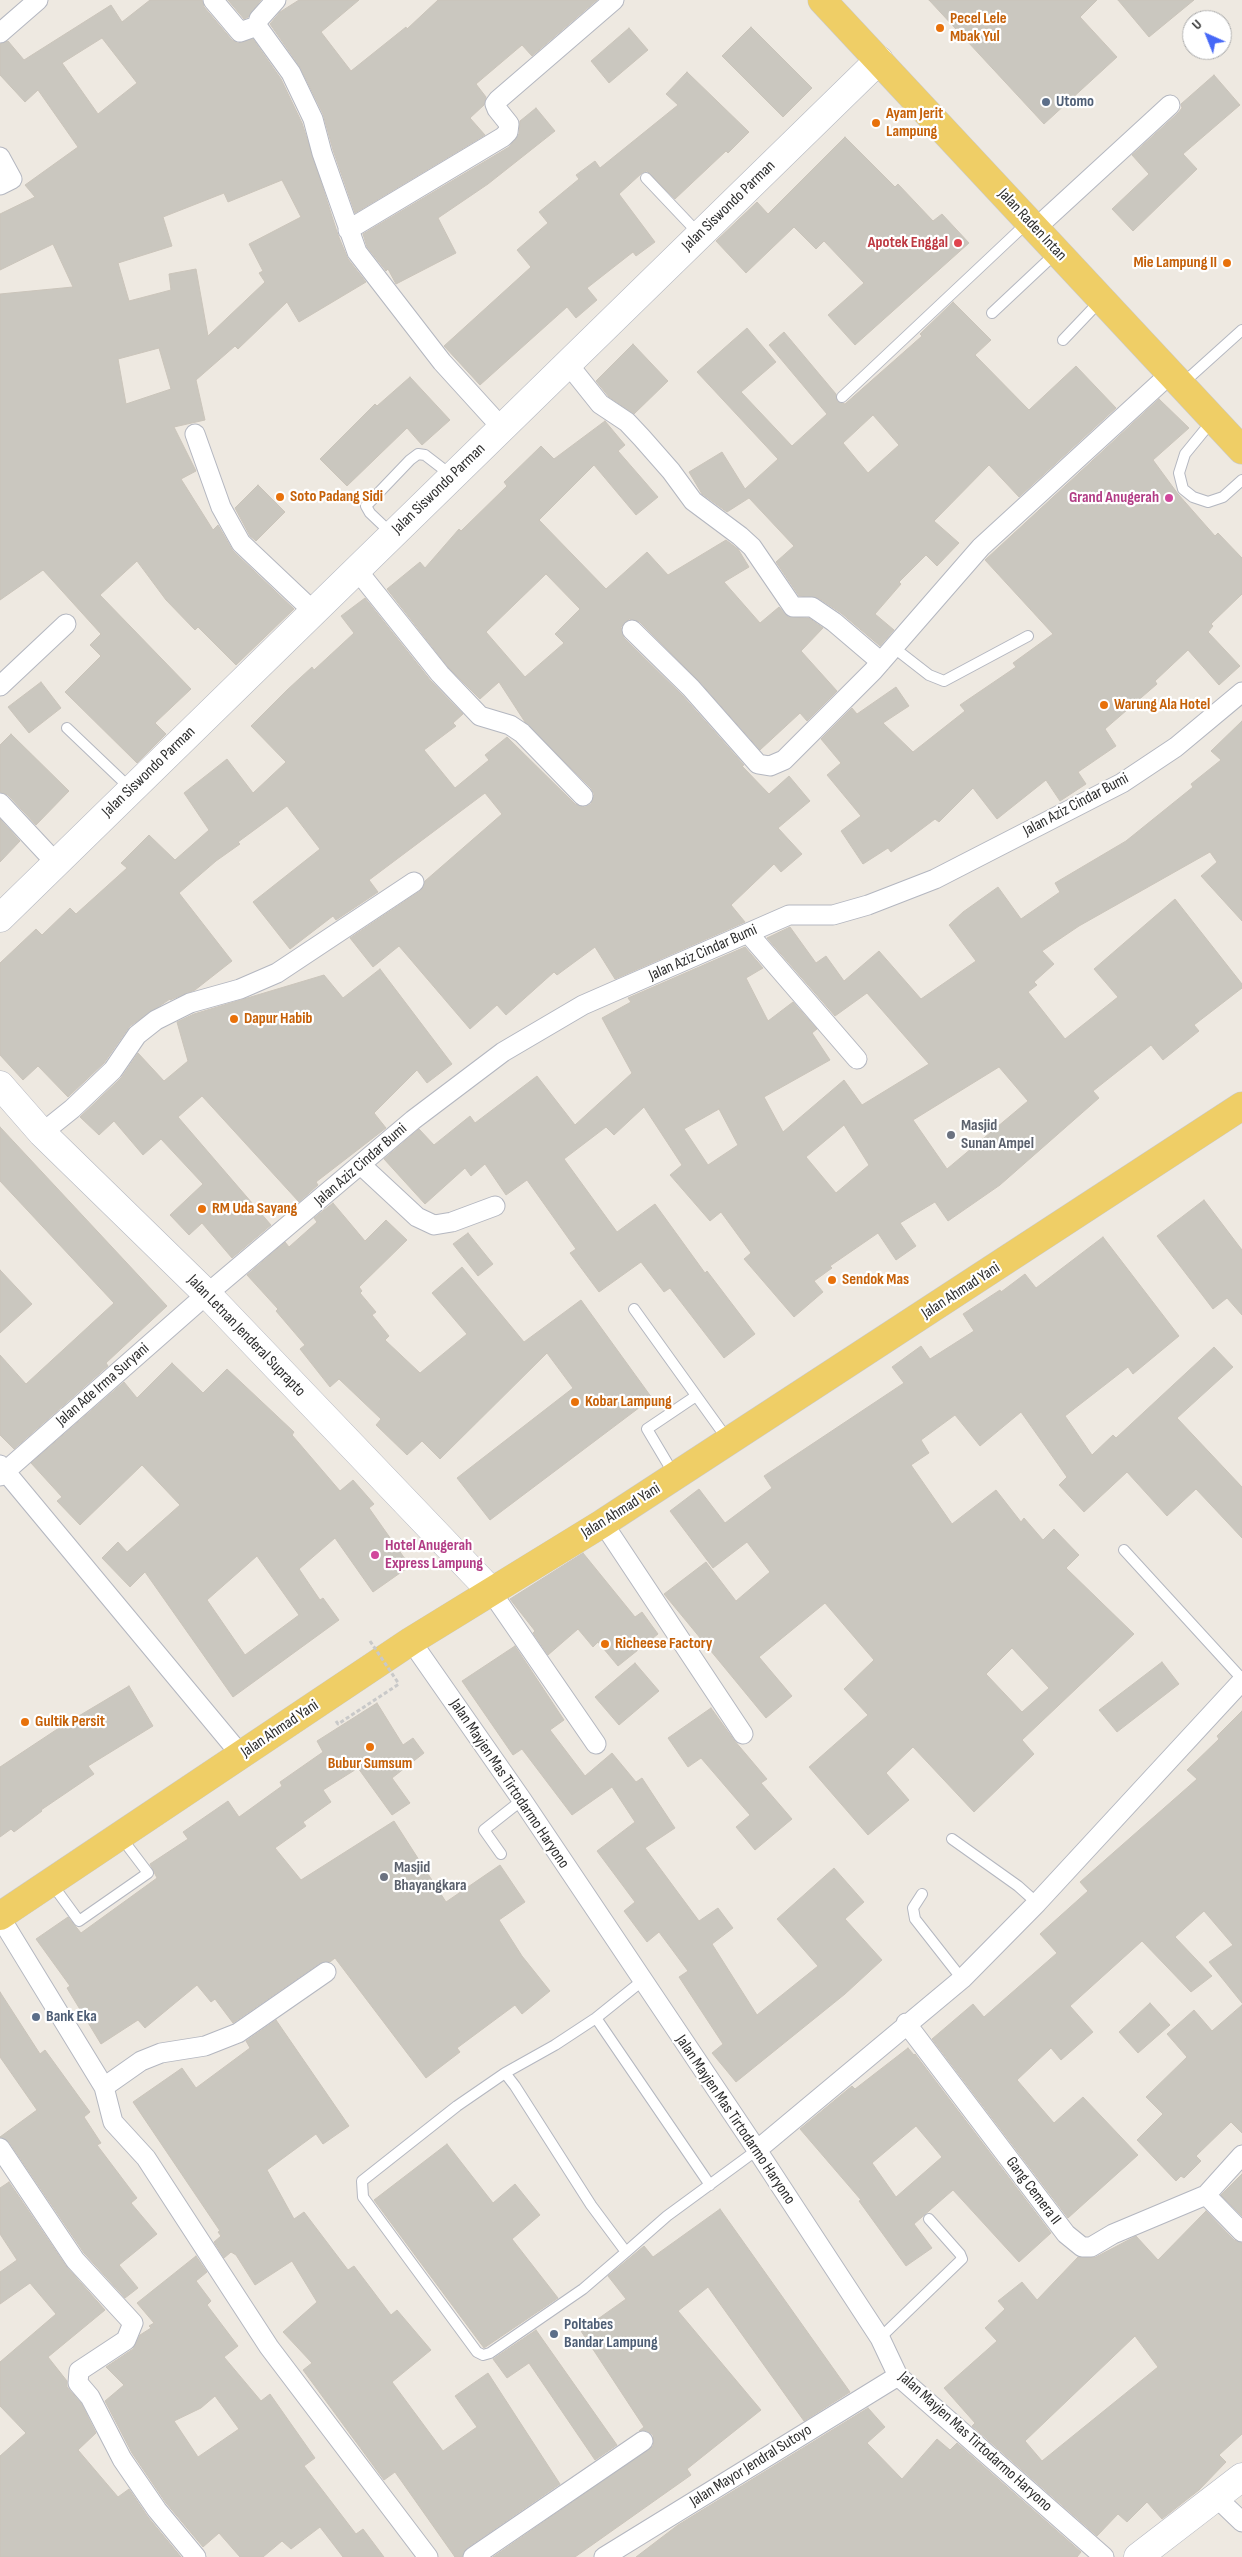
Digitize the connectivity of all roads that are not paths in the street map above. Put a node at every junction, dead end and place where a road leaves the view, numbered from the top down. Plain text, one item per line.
1 (38, 0) edge
2 (213, 0) edge
3 (276, 0) edge
4 (614, 0) edge
5 (822, 0) edge
6 (257, 26) junction
7 (0, 32) edge
8 (878, 60) junction
9 (1170, 105) dead end
10 (0, 157) edge
11 (646, 178) dead end
12 (0, 185) edge
13 (1032, 225) junction
14 (348, 230) junction
15 (700, 234) junction
16 (1058, 252) junction
17 (1102, 300) junction
18 (992, 312) dead end
19 (1242, 330) edge
20 (1063, 340) dead end
21 (568, 364) junction
22 (1176, 379) junction
23 (842, 397) dead end
24 (1214, 419) junction
25 (502, 428) junction
26 (195, 434) dead end
27 (1242, 450) edge
28 (452, 476) junction
29 (1242, 480) edge
30 (392, 534) junction
31 (356, 570) junction
32 (314, 612) junction
33 (66, 624) dead end
34 (632, 630) dead end
35 (1028, 636) dead end
36 (893, 647) junction
37 (881, 662) junction
38 (0, 686) edge
39 (1242, 692) edge
40 (67, 728) dead end
41 (131, 789) junction
42 (583, 796) dead end
43 (0, 804) edge
44 (56, 863) junction
45 (414, 882) dead end
46 (0, 918) edge
47 (748, 932) junction
48 (857, 1059) dead end
49 (0, 1085) edge
50 (1242, 1106) edge
51 (42, 1133) junction
52 (361, 1165) junction
53 (495, 1206) dead end
54 (207, 1294) junction
55 (634, 1309) dead end
56 (696, 1396) junction
57 (729, 1441) junction
58 (2, 1471) edge
59 (675, 1476) junction
60 (603, 1523) junction
61 (1124, 1550) dead end
62 (490, 1590) junction
63 (410, 1641) junction
64 (1242, 1680) edge
65 (743, 1734) dead end
66 (596, 1744) dead end
67 (241, 1755) junction
68 (522, 1800) junction
69 (119, 1835) junction
70 (952, 1839) dead end
71 (501, 1854) dead end
72 (50, 1881) junction
73 (922, 1894) dead end
74 (1037, 1904) junction
75 (0, 1917) edge
76 (326, 1972) dead end
77 (962, 1979) junction
78 (642, 1981) junction
79 (596, 2018) junction
80 (906, 2023) junction
81 (505, 2073) junction
82 (104, 2087) junction
83 (0, 2148) edge
84 (757, 2150) junction
85 (1242, 2155) edge
86 (710, 2185) junction
87 (1206, 2195) junction
88 (929, 2219) dead end
89 (1242, 2232) edge
90 (626, 2252) junction
91 (880, 2338) junction
92 (898, 2376) junction
93 (644, 2441) dead end
94 (1242, 2476) edge
95 (1217, 2498) junction
96 (1242, 2522) edge
97 (196, 2557) edge
98 (428, 2557) edge
99 (473, 2557) edge
100 (604, 2557) edge
101 (1104, 2557) edge
102 (1138, 2557) edge

1 - 7 street
2 - 6 street
3 - 6 street
4 - 14 street
5 - 8 main road, Jalan Raden Intan
6 - 14 street
8 - 13 main road, Jalan Raden Intan
8 - 15 street, Jalan Siswondo Parman
9 - 13 street
10 - 12 street
11 - 15 lane
13 - 16 main road, Jalan Raden Intan
13 - 23 lane
14 - 25 street
15 - 21 street, Jalan Siswondo Parman
16 - 17 main road, Jalan Raden Intan
16 - 18 lane
17 - 20 lane
17 - 22 main road, Jalan Raden Intan
19 - 22 lane
21 - 25 street, Jalan Siswondo Parman
21 - 37 street
22 - 24 main road, Jalan Raden Intan
22 - 36 street
24 - 27 main road, Jalan Raden Intan
24 - 29 lane
25 - 28 street, Jalan Siswondo Parman
26 - 32 street
28 - 30 street, Jalan Siswondo Parman
28 - 30 lane
30 - 31 street, Jalan Siswondo Parman
31 - 32 street, Jalan Siswondo Parman
31 - 42 street
32 - 41 street, Jalan Siswondo Parman
33 - 38 street
34 - 37 street
35 - 36 lane
36 - 37 street
39 - 47 street, Jalan Aziz Cindar Bumi
40 - 41 lane
41 - 44 street, Jalan Siswondo Parman
43 - 44 street
44 - 46 street, Jalan Siswondo Parman
45 - 51 street
47 - 48 street
47 - 52 street, Jalan Aziz Cindar Bumi
49 - 51 street, Jalan Letnan Jenderal Suprapto
50 - 57 main road, Jalan Ahmad Yani
51 - 54 street, Jalan Letnan Jenderal Suprapto
52 - 53 street
52 - 54 street, Jalan Aziz Cindar Bumi
54 - 58 street, Jalan Ade Irma Suryani
54 - 62 street, Jalan Letnan Jenderal Suprapto
55 - 56 lane
56 - 57 lane
56 - 59 lane
57 - 59 main road, Jalan Ahmad Yani
58 - 67 street
59 - 60 main road, Jalan Ahmad Yani
60 - 62 main road, Jalan Ahmad Yani
60 - 65 street
61 - 64 lane
62 - 63 main road, Jalan Ahmad Yani
62 - 66 street
63 - 67 main road, Jalan Ahmad Yani
63 - 68 street, Jalan Mayjen Mas Tirtodarmo Haryono
64 - 74 street
67 - 69 main road, Jalan Ahmad Yani
68 - 71 lane
68 - 78 street, Jalan Mayjen Mas Tirtodarmo Haryono
69 - 72 main road, Jalan Ahmad Yani
69 - 72 lane
70 - 74 lane
72 - 75 main road, Jalan Ahmad Yani
73 - 77 lane
74 - 77 street
75 - 82 street
76 - 82 street
77 - 80 street
78 - 79 lane
78 - 84 street, Jalan Mayjen Mas Tirtodarmo Haryono
79 - 81 lane
79 - 86 lane
80 - 84 street
80 - 87 street, Gang Cemera II
81 - 90 lane
81 - 90 lane
82 - 98 street
83 - 97 street
84 - 86 lane
84 - 91 street, Jalan Mayjen Mas Tirtodarmo Haryono
85 - 87 street
86 - 90 lane
87 - 89 street
88 - 91 lane
91 - 92 street, Jalan Mayjen Mas Tirtodarmo Haryono
92 - 100 street, Jalan Mayor Jendral Sutoyo
92 - 101 street, Jalan Mayjen Mas Tirtodarmo Haryono
93 - 99 street
94 - 95 street
95 - 96 street
95 - 102 street

